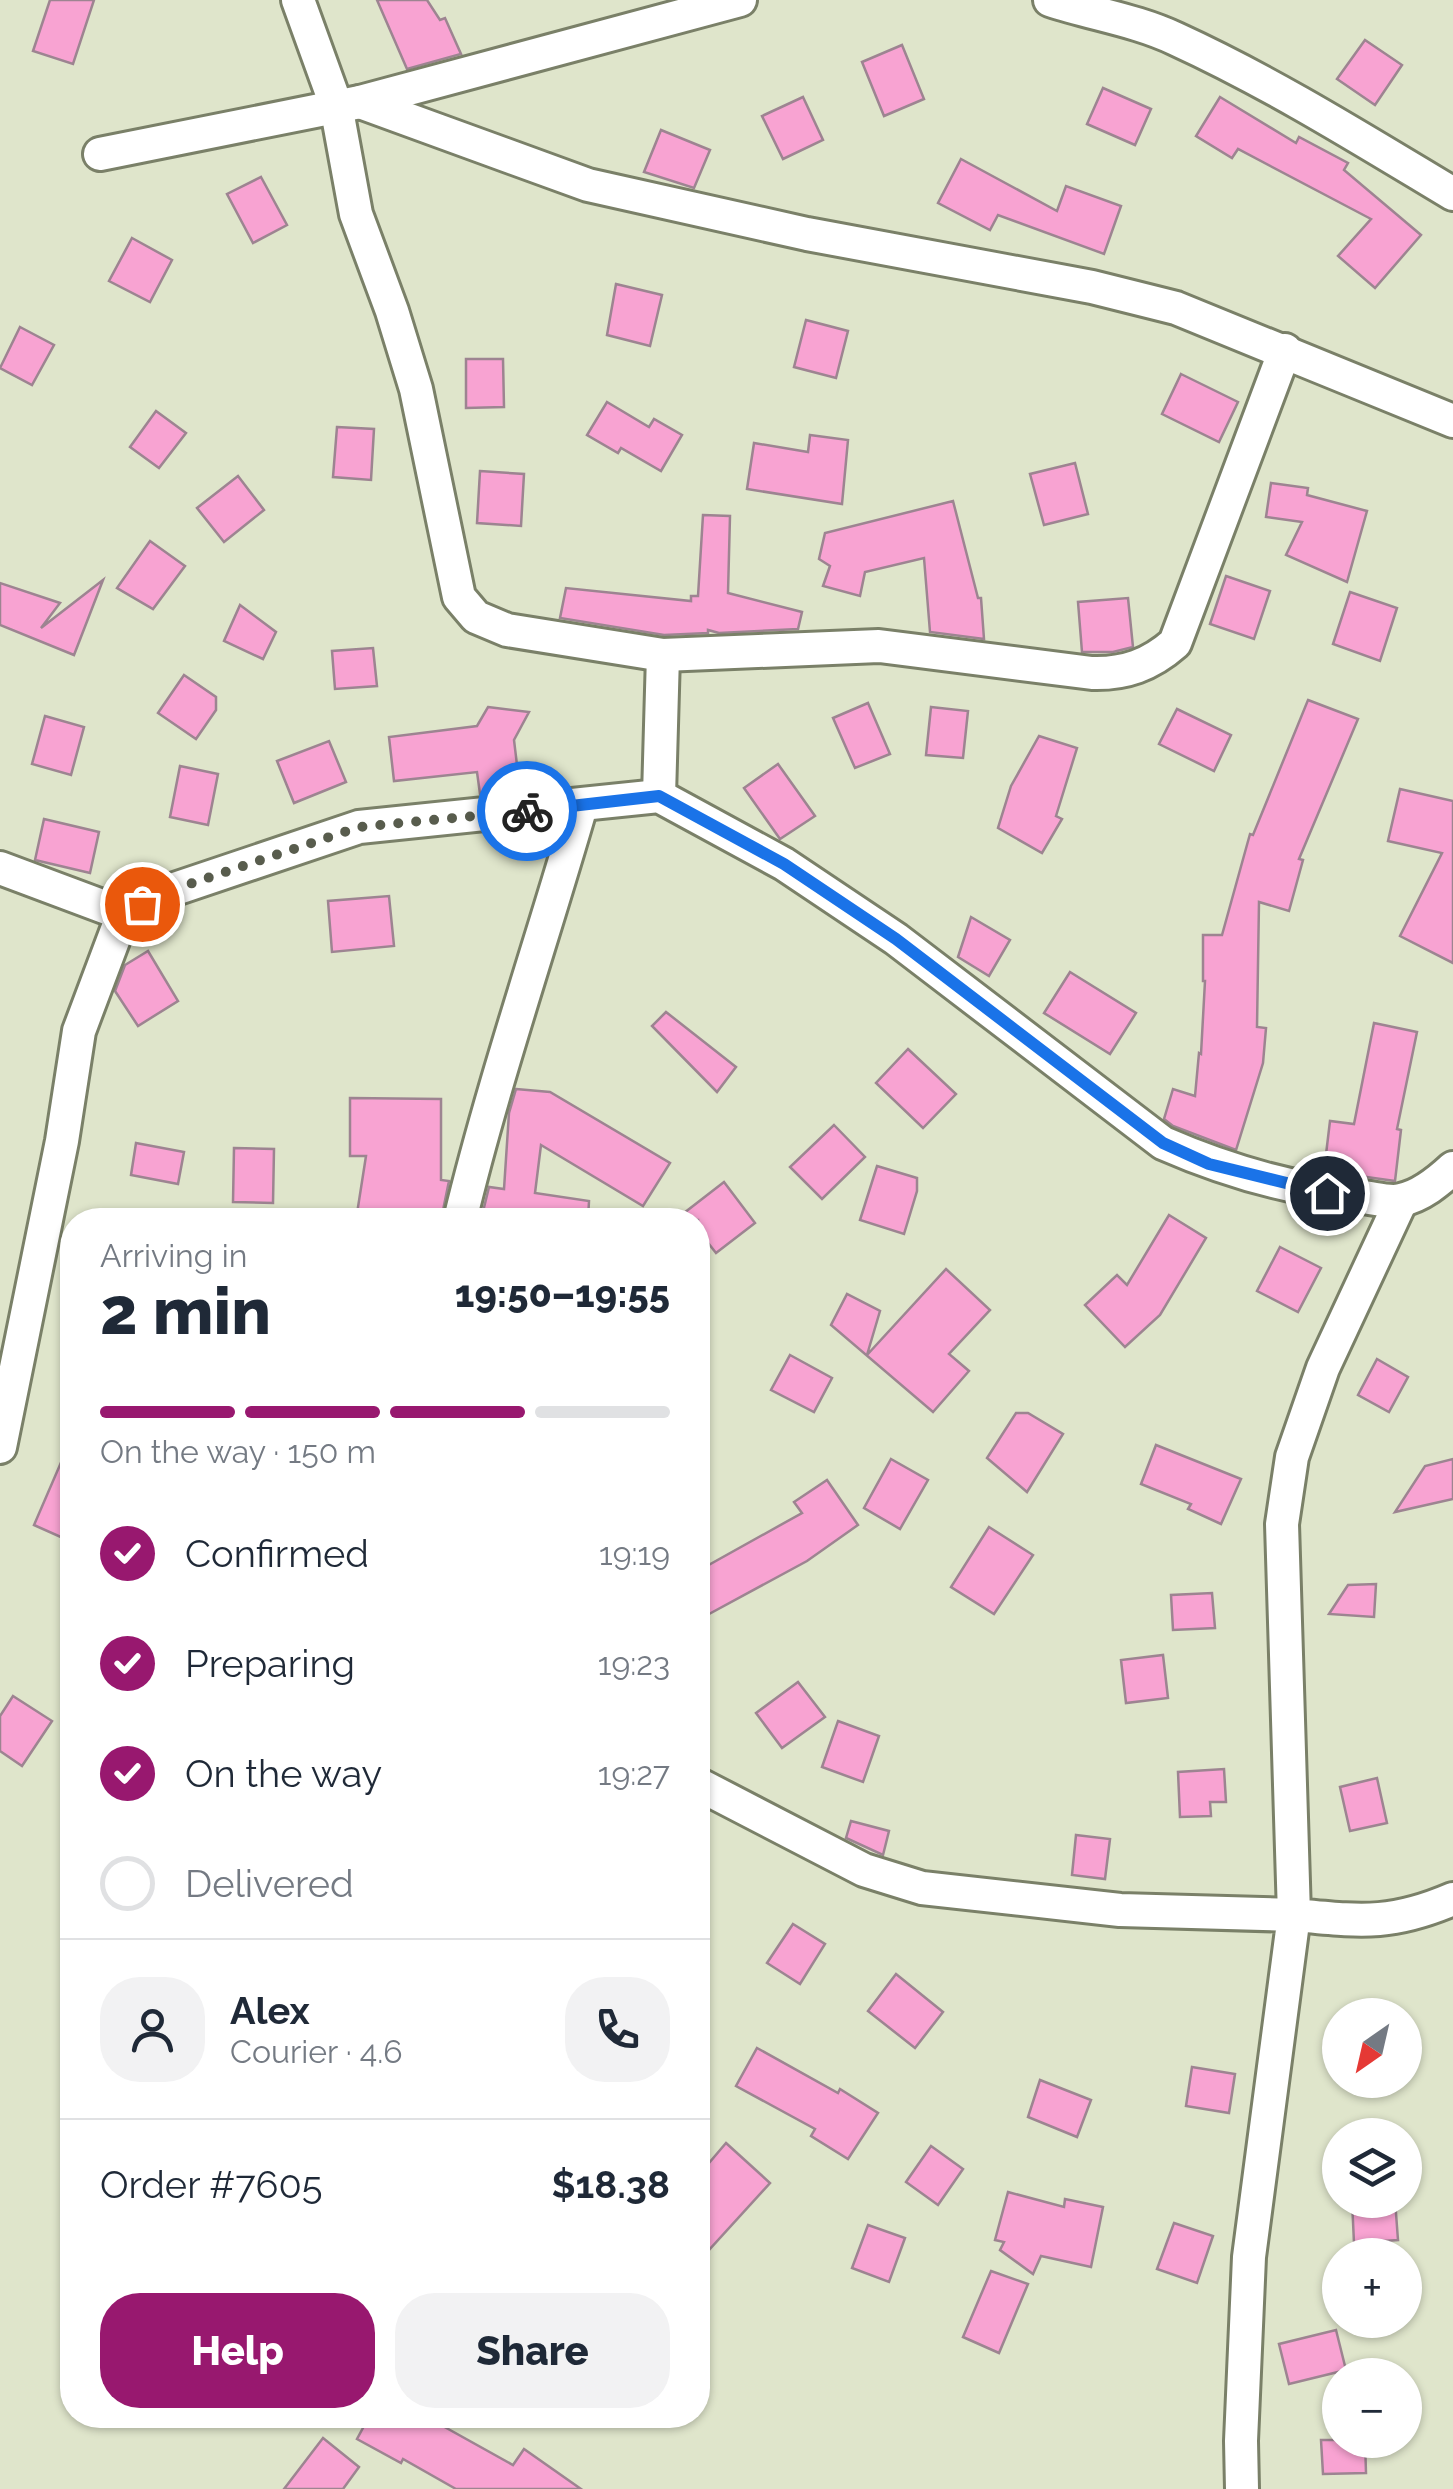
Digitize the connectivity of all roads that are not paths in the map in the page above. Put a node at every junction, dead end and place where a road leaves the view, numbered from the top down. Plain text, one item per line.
1 (298, 0) edge
2 (740, 0) edge
3 (1050, 0) edge
4 (348, 104) junction
5 (100, 154) dead end
6 (1453, 194) edge
7 (1285, 350) junction
8 (1453, 421) edge
9 (663, 656) junction
10 (659, 796) junction
11 (581, 806) junction
12 (0, 868) edge
13 (124, 914) junction
14 (1453, 1168) edge
15 (1401, 1201) junction
16 (463, 1208) edge
17 (0, 1448) edge
18 (710, 1790) edge
19 (1453, 1900) edge
20 (1294, 1915) junction
21 (1242, 2489) edge

1 - 4 street
2 - 4 street
3 - 6 street
4 - 5 street
4 - 7 street
4 - 9 street
7 - 8 street
7 - 9 street
9 - 10 street
10 - 11 street
10 - 15 street
11 - 13 street
11 - 16 street
12 - 13 street
13 - 17 street
14 - 15 street
15 - 20 street
18 - 20 street
19 - 20 street
20 - 21 street

